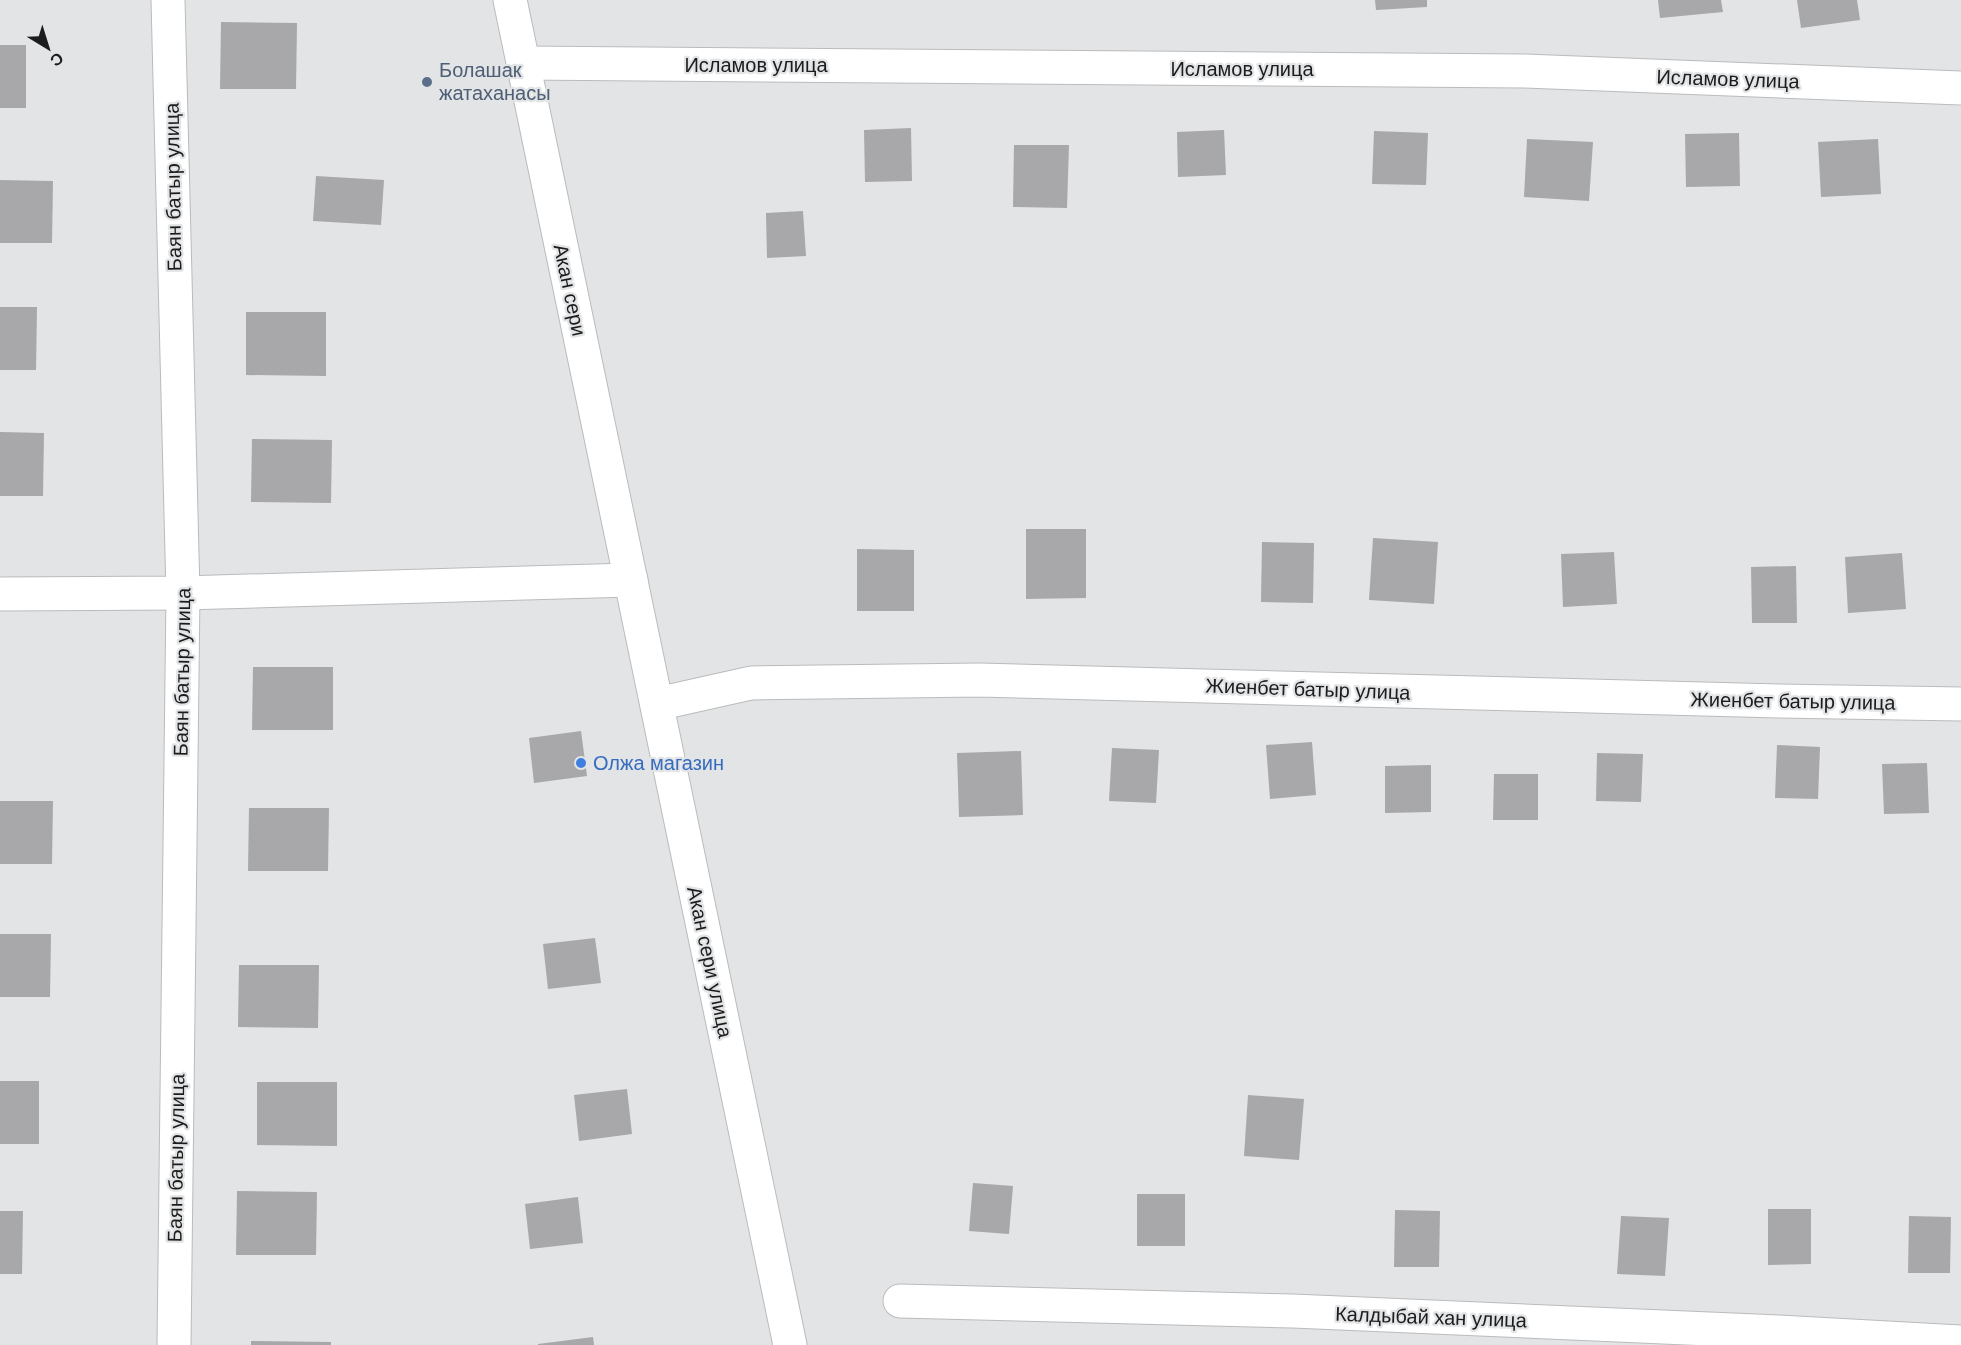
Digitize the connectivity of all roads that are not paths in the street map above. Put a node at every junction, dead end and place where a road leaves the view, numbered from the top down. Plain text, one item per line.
1 (168, 0) edge
2 (510, 0) edge
3 (523, 63) junction
4 (1961, 88) edge
5 (630, 580) junction
6 (183, 593) junction
7 (0, 594) edge
8 (657, 704) junction
9 (1961, 704) edge
10 (900, 1301) dead end
11 (1961, 1342) edge
12 (174, 1345) edge
13 (790, 1345) edge

1 - 6 street, Баян батыр улица
2 - 3 street, Акан сери
3 - 4 street, Исламов улица
3 - 5 street, Акан сери
5 - 6 street
5 - 8 street, Акан сери улица
6 - 7 street
6 - 12 street, Баян батыр улица
8 - 9 street, Жиенбет батыр улица
8 - 13 street, Акан сери улица
10 - 11 street, Калдыбай хан улица

